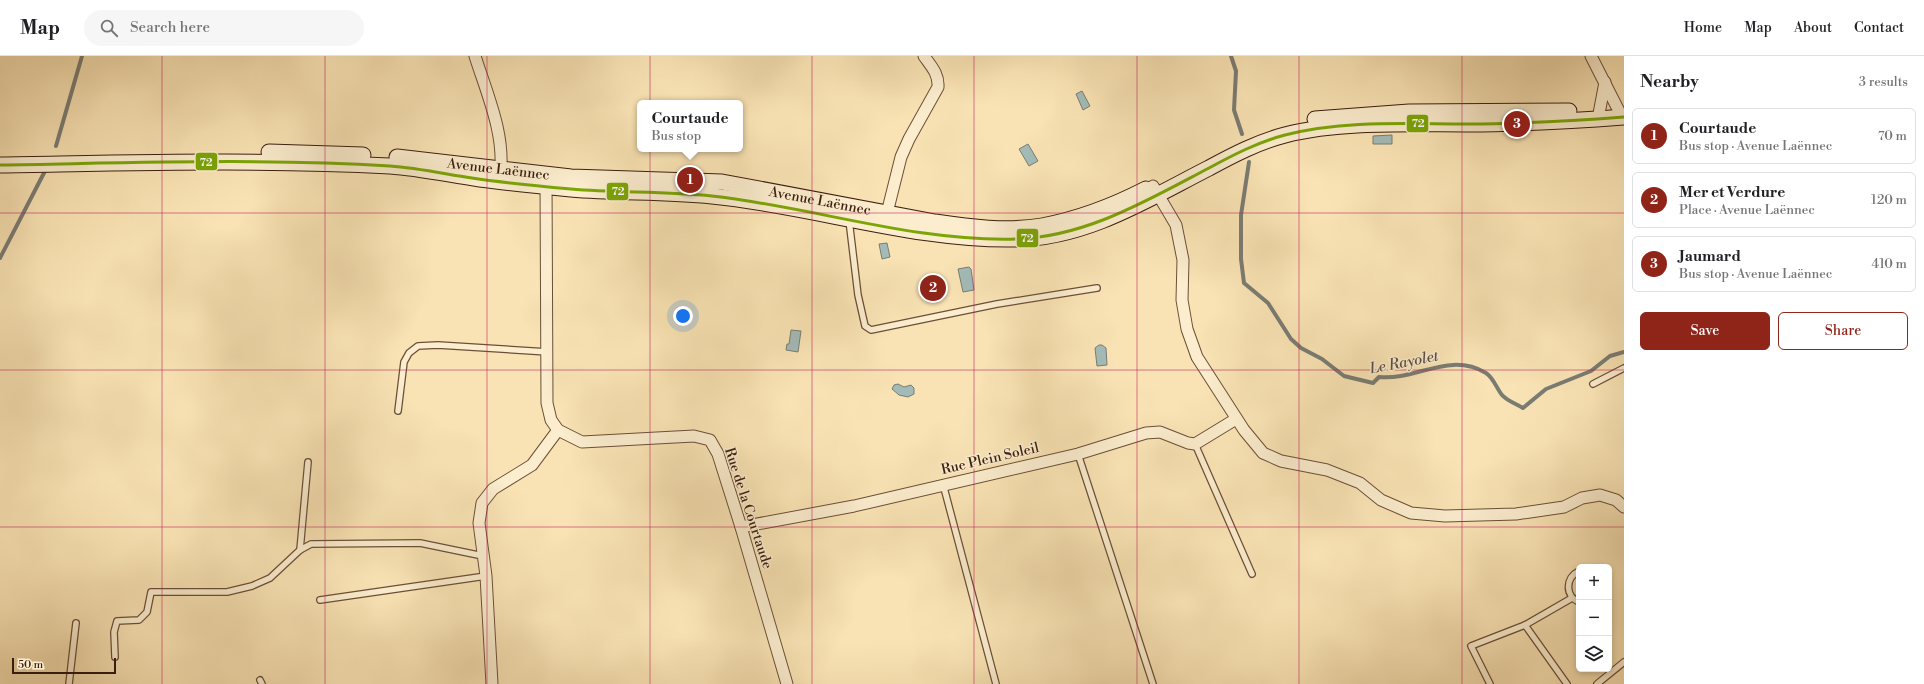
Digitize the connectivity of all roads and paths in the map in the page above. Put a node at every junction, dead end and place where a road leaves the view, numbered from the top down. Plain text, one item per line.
1 (475, 56) edge
2 (924, 56) edge
3 (1591, 56) edge
4 (1605, 82) junction
5 (1622, 112) edge
6 (1599, 114) junction
7 (0, 154) edge
8 (25, 159) junction
9 (0, 165) edge
10 (500, 175) junction
11 (546, 180) junction
12 (1155, 190) junction
13 (887, 213) junction
14 (849, 218) junction
15 (1096, 288) dead end
16 (548, 352) junction
17 (1624, 368) edge
18 (1593, 384) dead end
19 (398, 411) dead end
20 (1236, 419) junction
21 (558, 430) junction
22 (1195, 444) junction
23 (1078, 454) junction
24 (308, 462) dead end
25 (943, 484) junction
26 (1624, 507) edge
27 (741, 527) junction
28 (300, 550) junction
29 (484, 556) junction
30 (1576, 572) edge
31 (1252, 574) dead end
32 (486, 576) junction
33 (1572, 598) junction
34 (320, 600) dead end
35 (1576, 600) edge
36 (76, 623) dead end
37 (1525, 625) junction
38 (115, 657) dead end
39 (1624, 662) edge
40 (69, 684) edge
41 (492, 684) edge
42 (787, 684) edge
43 (996, 684) edge
44 (1153, 684) edge
45 (1490, 684) edge
46 (1567, 684) edge
47 (1597, 684) edge

1 - 10 street
2 - 13 street
3 - 4 street
4 - 5 street
4 - 6 street
5 - 6 main road, Avenue Laënnec
6 - 12 main road, Avenue Laënnec
7 - 8 main road, Avenue Laënnec
8 - 9 main road, Avenue Laënnec
8 - 10 main road, Avenue Laënnec
10 - 11 main road, Avenue Laënnec
11 - 13 main road, Avenue Laënnec
11 - 14 main road, Avenue Laënnec
11 - 16 street
12 - 13 main road, Avenue Laënnec
12 - 14 main road, Avenue Laënnec
12 - 20 street
14 - 15 lane
16 - 19 lane
16 - 21 street
17 - 18 lane
20 - 22 street
20 - 26 street
21 - 27 street, Rue de la Courtaude
21 - 29 street
22 - 23 street, Rue Plein Soleil
22 - 31 lane
23 - 25 street, Rue Plein Soleil
23 - 44 lane
24 - 28 lane
25 - 27 street, Rue Plein Soleil
25 - 43 lane
27 - 42 street, Rue de la Courtaude
28 - 29 lane
28 - 38 lane
29 - 32 street
30 - 33 lane
32 - 34 lane
32 - 41 street
33 - 35 lane
33 - 37 lane
36 - 40 lane
37 - 45 lane
37 - 46 lane
39 - 47 lane

